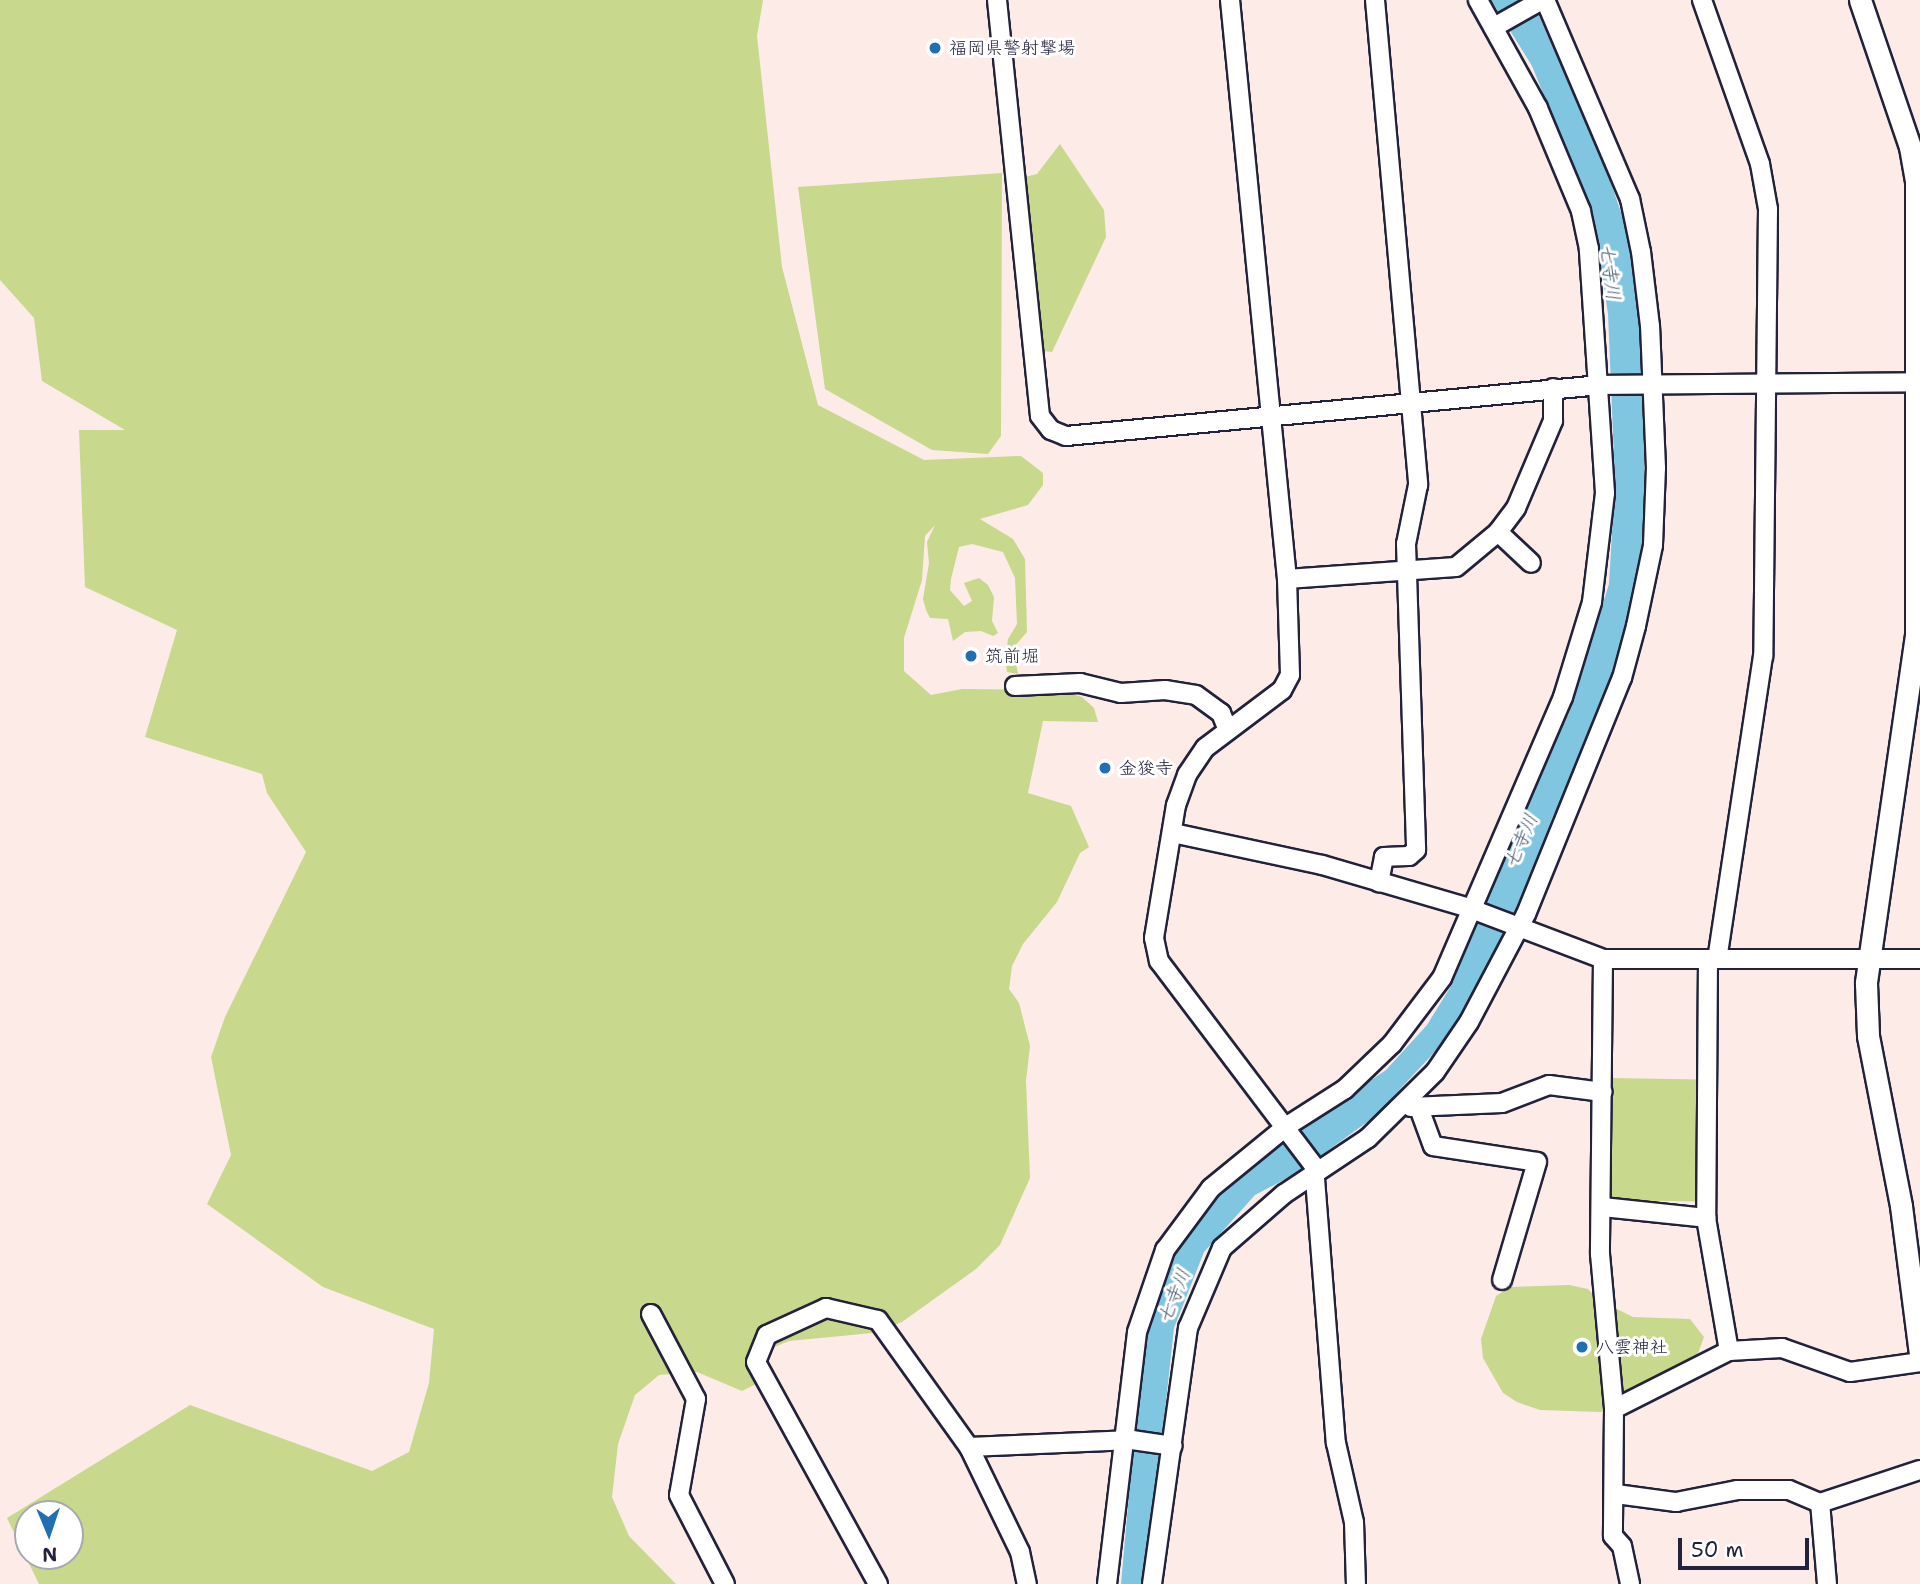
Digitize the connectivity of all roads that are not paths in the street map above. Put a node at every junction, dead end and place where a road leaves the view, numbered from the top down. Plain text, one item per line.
1 (997, 0) edge
2 (1230, 0) edge
3 (1376, 0) edge
4 (1478, 0) edge
5 (1702, 0) edge
6 (1860, 0) edge
7 (1541, 1) edge
8 (1499, 23) junction
9 (1653, 382) junction
10 (1915, 382) junction
11 (1766, 383) junction
12 (1601, 385) junction
13 (1553, 388) junction
14 (1413, 402) junction
15 (1271, 417) junction
16 (1498, 532) junction
17 (1531, 563) dead end
18 (1406, 570) junction
19 (1287, 579) junction
20 (1918, 635) edge
21 (1015, 685) dead end
22 (1227, 728) junction
23 (1173, 834) junction
24 (1379, 883) junction
25 (1475, 911) junction
26 (1512, 927) junction
27 (1603, 959) junction
28 (1713, 959) junction
29 (1920, 959) edge
30 (1866, 960) junction
31 (1603, 1092) junction
32 (1411, 1107) junction
33 (1289, 1130) junction
34 (1315, 1171) junction
35 (1602, 1207) junction
36 (1706, 1219) junction
37 (1502, 1280) dead end
38 (651, 1314) dead end
39 (1729, 1351) junction
40 (1920, 1353) edge
41 (1614, 1409) junction
42 (1126, 1441) junction
43 (1170, 1445) junction
44 (969, 1447) junction
45 (1920, 1470) edge
46 (1616, 1494) junction
47 (1820, 1503) junction
48 (725, 1584) edge
49 (878, 1584) edge
50 (1027, 1584) edge
51 (1107, 1584) edge
52 (1152, 1584) edge
53 (1356, 1584) edge
54 (1630, 1584) edge
55 (1827, 1584) edge

1 - 15 street
2 - 15 street
3 - 14 street
4 - 8 street
5 - 11 street
6 - 10 street
7 - 8 street
7 - 9 street
8 - 12 street
9 - 11 street
9 - 12 street
9 - 26 street
10 - 11 street
10 - 20 street
11 - 28 street
12 - 13 street
12 - 25 street
13 - 14 street
13 - 16 street
14 - 15 street
14 - 18 street
15 - 19 street
16 - 17 street
16 - 18 street
18 - 19 street
18 - 24 street
19 - 22 street
20 - 30 street
21 - 22 street
22 - 23 street
23 - 24 street
23 - 33 street
24 - 25 street
25 - 26 street
25 - 33 street
26 - 27 street
26 - 32 street
27 - 28 street
27 - 31 street
28 - 30 street
28 - 36 street
29 - 30 street
30 - 40 street
31 - 32 street
31 - 35 street
32 - 34 street
32 - 37 street
33 - 34 street
33 - 42 street
34 - 43 street
34 - 53 street
35 - 36 street
35 - 41 street
36 - 39 street
38 - 48 street
39 - 40 street
39 - 41 street
41 - 46 street
42 - 43 street
42 - 44 street
42 - 51 street
43 - 52 street
44 - 49 street
44 - 50 street
45 - 47 street
46 - 47 street
46 - 54 street
47 - 55 street

